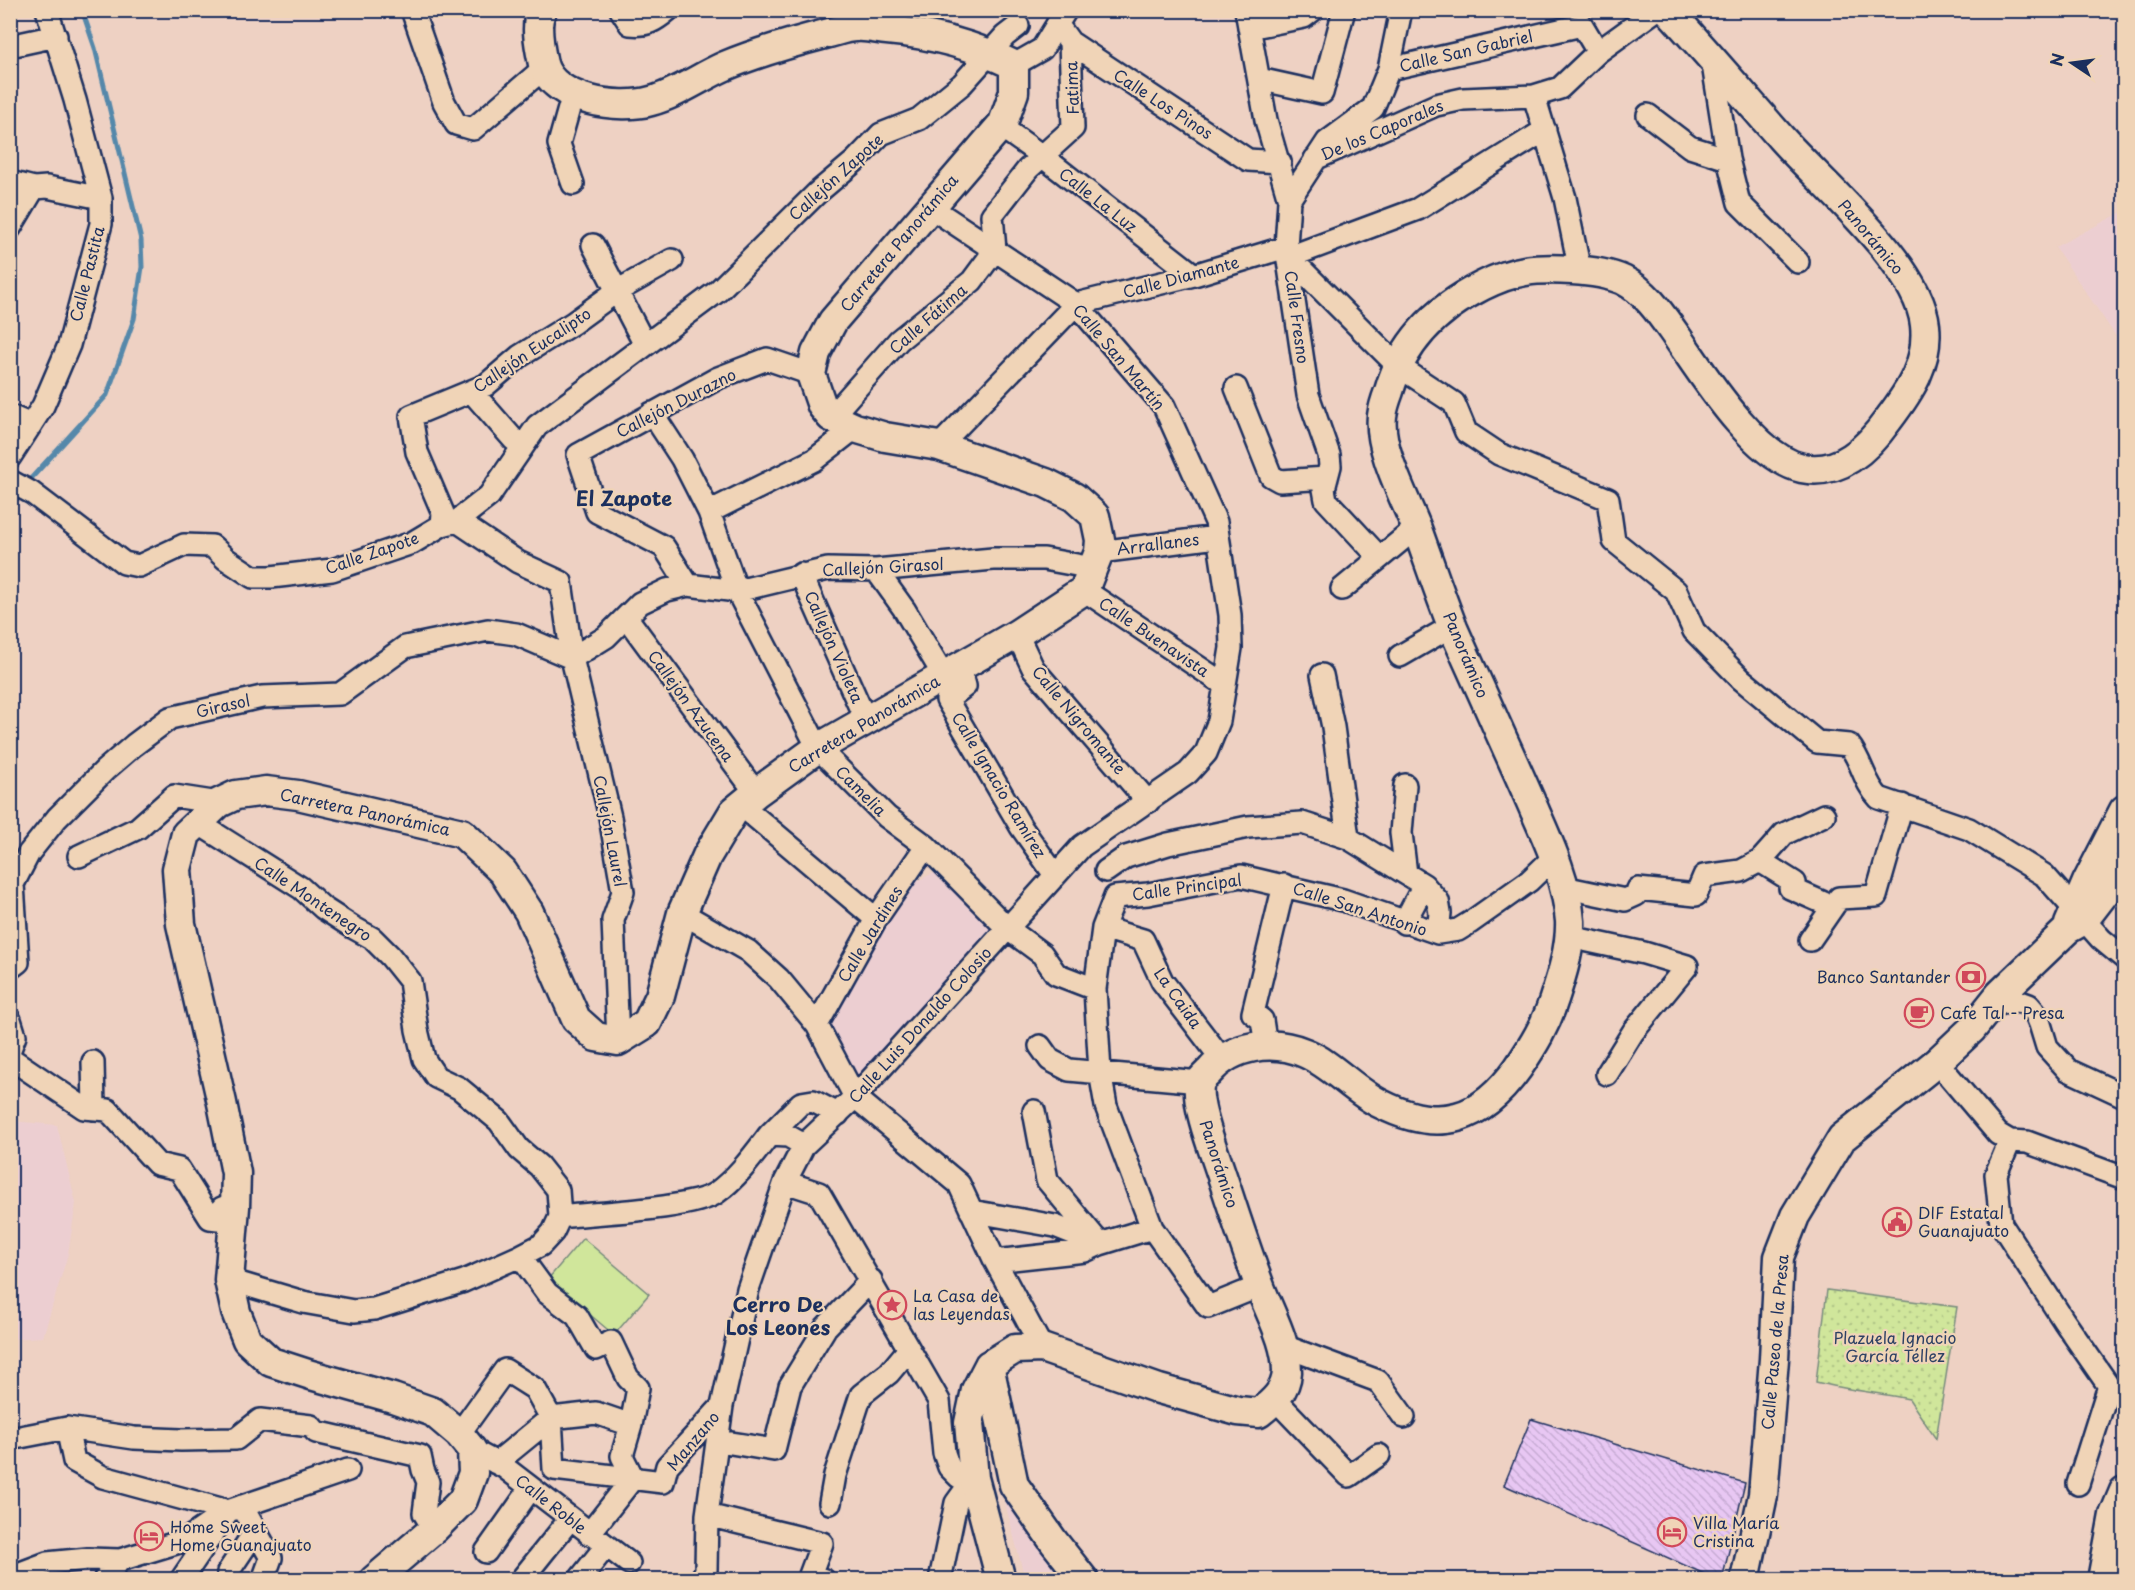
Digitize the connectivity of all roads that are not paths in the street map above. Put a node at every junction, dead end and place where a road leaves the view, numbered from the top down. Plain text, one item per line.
1 (47, 10) edge
2 (543, 10) edge
3 (621, 10) edge
4 (668, 10) edge
5 (1313, 10) edge
6 (1344, 10) edge
7 (1401, 10) edge
8 (1656, 10) edge
9 (1668, 10) edge
10 (414, 12) edge
11 (1062, 17) edge
12 (1248, 19) edge
13 (1018, 26) dead end
14 (56, 36) junction
15 (1070, 42) junction
16 (10, 46) edge
17 (1598, 52) junction
18 (1712, 58) junction
19 (1002, 59) junction
20 (544, 68) junction
21 (1389, 69) junction
22 (1259, 79) junction
23 (573, 94) junction
24 (1534, 96) junction
25 (1648, 115) dead end
26 (1000, 126) junction
27 (1545, 130) junction
28 (1042, 156) junction
29 (1315, 159) junction
30 (1728, 159) junction
31 (1280, 162) junction
32 (10, 182) edge
33 (573, 184) dead end
34 (34, 188) junction
35 (101, 198) junction
36 (1289, 201) junction
37 (930, 207) junction
38 (10, 228) edge
39 (593, 245) dead end
40 (995, 250) junction
41 (1287, 252) junction
42 (672, 260) dead end
43 (1798, 262) dead end
44 (1580, 270) junction
45 (1194, 275) junction
46 (617, 291) junction
47 (718, 291) joint
48 (1076, 304) junction
49 (645, 345) junction
50 (1398, 366) junction
51 (811, 374) junction
52 (1236, 388) dead end
53 (472, 392) junction
54 (652, 413) junction
55 (10, 416) edge
56 (843, 423) junction
57 (31, 425) junction
58 (525, 442) junction
59 (939, 446) junction
60 (10, 457) edge
61 (1327, 478) junction
62 (10, 481) edge
63 (709, 512) junction
64 (450, 523) junction
65 (1416, 528) junction
66 (1217, 537) junction
67 (1379, 557) junction
68 (876, 570) junction
69 (1092, 570) junction
70 (801, 574) junction
71 (688, 585) junction
72 (1342, 589) dead end
73 (737, 591) junction
74 (627, 618) junction
75 (1452, 626) junction
76 (1017, 634) junction
77 (1400, 656) dead end
78 (572, 658) junction
79 (952, 671) junction
80 (1322, 675) dead end
81 (1225, 684) junction
82 (866, 721) junction
83 (818, 748) junction
84 (1405, 785) dead end
85 (748, 799) junction
86 (1148, 802) junction
87 (219, 803) junction
88 (1902, 805) junction
89 (2124, 810) edge
90 (1824, 815) dead end
91 (198, 823) junction
92 (1348, 838) junction
93 (926, 846) junction
94 (1082, 846) junction
95 (79, 856) dead end
96 (1555, 856) junction
97 (1760, 861) junction
98 (2124, 868) edge
99 (1106, 871) junction
100 (1055, 875) junction
101 (1415, 879) junction
102 (1284, 885) junction
103 (1563, 887) junction
104 (1115, 897) junction
105 (1833, 908) junction
106 (682, 913) junction
107 (876, 919) junction
108 (2075, 919) junction
109 (1404, 923) junction
110 (1103, 928) junction
111 (1008, 929) junction
112 (1438, 933) junction
113 (1570, 937) junction
114 (1810, 940) dead end
115 (2124, 958) edge
116 (10, 968) edge
117 (1095, 989) junction
118 (1992, 1004) junction
119 (10, 1020) edge
120 (817, 1025) junction
121 (618, 1041) junction
122 (1040, 1046) dead end
123 (1266, 1046) junction
124 (10, 1049) edge
125 (10, 1058) edge
126 (1221, 1058) junction
127 (93, 1062) dead end
128 (1937, 1062) junction
129 (1100, 1072) junction
130 (1607, 1074) dead end
131 (1200, 1082) junction
132 (2124, 1096) edge
133 (855, 1097) junction
134 (94, 1109) junction
135 (1034, 1111) dead end
136 (837, 1114) junction
137 (769, 1135) junction
138 (2010, 1142) junction
139 (804, 1145) junction
140 (2124, 1178) edge
141 (785, 1182) junction
142 (235, 1207) junction
143 (971, 1211) junction
144 (560, 1217) junction
145 (1152, 1228) junction
146 (1100, 1244) junction
147 (520, 1256) junction
148 (995, 1261) junction
149 (229, 1280) junction
150 (871, 1280) junction
151 (1260, 1286) junction
152 (1284, 1346) junction
153 (1042, 1348) junction
154 (909, 1349) junction
155 (989, 1365) junction
156 (1276, 1400) junction
157 (722, 1406) junction
158 (1404, 1417) dead end
159 (551, 1418) junction
160 (969, 1423) junction
161 (940, 1424) junction
162 (631, 1425) junction
163 (67, 1428) junction
164 (10, 1439) edge
165 (719, 1441) junction
166 (476, 1449) junction
167 (1379, 1455) dead end
168 (348, 1470) dead end
169 (633, 1478) junction
170 (974, 1478) junction
171 (2078, 1484) dead end
172 (531, 1488) junction
173 (2124, 1491) edge
174 (830, 1503) dead end
175 (235, 1508) junction
176 (707, 1515) junction
177 (570, 1519) junction
178 (256, 1530) junction
179 (434, 1530) junction
180 (598, 1540) junction
181 (486, 1552) dead end
182 (120, 1560) junction
183 (629, 1563) dead end
184 (228, 1572) dead end
185 (10, 1577) edge
186 (104, 1580) edge
187 (181, 1580) edge
188 (263, 1580) edge
189 (374, 1580) edge
190 (521, 1580) edge
191 (579, 1580) edge
192 (701, 1580) edge
193 (824, 1580) edge
194 (940, 1580) edge
195 (1001, 1580) edge
196 (1084, 1580) edge
197 (1745, 1580) edge
198 (2102, 1580) edge

1 - 14 street, Calle Pastita
2 - 20 street
3 - 4 street
5 - 12 street
6 - 22 street
7 - 21 street
8 - 17 street, De los Caporales
9 - 18 street, Panorámico
10 - 20 street
11 - 15 street, Calle Los Pinos
11 - 19 street
12 - 22 street, Calle Fresno
13 - 19 street
14 - 16 street
14 - 35 street, Calle Pastita
15 - 28 street, Fatima
15 - 31 street, Calle Los Pinos
17 - 21 street, Calle San Gabriel
17 - 24 street, De los Caporales
18 - 30 street
18 - 44 street, Panorámico
19 - 23 street
19 - 26 street, Carretera Panorámica
19 - 47 street, Callejón Zapote
20 - 23 street
21 - 29 street
22 - 31 street, Calle Fresno
23 - 33 street
24 - 27 street
24 - 29 street, De los Caporales
25 - 30 street
26 - 28 street, Calle La Luz
26 - 37 street, Carretera Panorámica
27 - 41 street, Calle Diamante
27 - 44 street
28 - 40 street
28 - 45 street, Calle La Luz
29 - 36 street, De los Caporales
30 - 43 street
31 - 36 street, Calle Fresno
32 - 34 street
34 - 35 street
34 - 38 street
35 - 57 street, Calle Pastita
36 - 41 street, Calle Fresno
37 - 40 street, Calle San Martín
37 - 51 street, Carretera Panorámica
39 - 46 street
40 - 48 street, Calle San Martín
40 - 56 street, Calle Fátima
41 - 45 street, Calle Diamante
41 - 50 street
41 - 61 street, Calle Fresno
42 - 46 street, Callejón Eucalipto
44 - 50 street, Panorámico
45 - 48 street, Calle Diamante
46 - 49 street
46 - 53 street, Callejón Eucalipto
47 - 49 street, Calle Zapote
48 - 59 street
48 - 66 street, Calle San Martín
49 - 58 street, Calle Zapote
50 - 65 street, Panorámico
50 - 88 street
51 - 54 street, Callejón Durazno
51 - 56 street
52 - 61 street
53 - 58 street
53 - 64 street, Callejón Eucalipto
54 - 63 street, Camelia
54 - 71 street, Callejón Durazno
55 - 57 street
56 - 59 street
56 - 63 street, Calle Fátima
57 - 60 street, Calle Pastita
58 - 64 street, Calle Zapote
59 - 69 street
61 - 67 street, Calle Fresno
62 - 64 street, Calle Zapote
63 - 73 street, Camelia
64 - 78 street
65 - 67 street
65 - 75 street, Panorámico
66 - 69 street, Arrallanes
66 - 81 street, Calle Luis Donaldo Colosio
67 - 72 street
68 - 69 street, Callejón Girasol
68 - 70 street, Callejón Girasol
68 - 79 street
69 - 76 street, Carretera Panorámica
69 - 81 street, Calle Buenavista
70 - 73 street, Callejón Girasol
70 - 82 street, Callejón Violeta
71 - 73 street, Callejón Girasol
71 - 74 street, Callejón Girasol
73 - 83 street, Camelia
74 - 78 street, Callejón Girasol
74 - 85 street, Callejón Azucena
75 - 77 street
75 - 96 street, Panorámico
76 - 79 street, Carretera Panorámica
76 - 86 street, Calle Nigromante
78 - 116 street, Girasol
78 - 121 street, Callejón Laurel
79 - 82 street, Carretera Panorámica
79 - 100 street, Calle Ignacio Ramírez
80 - 92 street
81 - 86 street, Calle Luis Donaldo Colosio
82 - 83 street, Carretera Panorámica
83 - 85 street, Carretera Panorámica
83 - 93 street, Camelia
84 - 101 street
85 - 106 street, Carretera Panorámica
85 - 107 street, Callejón Azucena
86 - 94 street, Calle Luis Donaldo Colosio
87 - 91 street, Carretera Panorámica
87 - 95 street
87 - 121 street, Carretera Panorámica
88 - 105 street
88 - 108 street
89 - 108 street
90 - 97 street
91 - 142 street, Carretera Panorámica
91 - 144 street, Calle Montenegro
92 - 99 street
92 - 101 street
93 - 107 street, Calle Jardines
93 - 111 street, Camelia
94 - 99 street, Calle Principal
94 - 100 street, Calle Luis Donaldo Colosio
96 - 103 street, Panorámico
96 - 112 street, Calle San Antonio
97 - 103 street
97 - 105 street
98 - 108 street
99 - 104 street, Calle Principal
100 - 111 street, Calle Luis Donaldo Colosio
101 - 109 street
101 - 112 street
102 - 104 street, Calle Principal
102 - 109 street, Calle San Antonio
102 - 123 street
103 - 113 street, Panorámico
104 - 110 street
105 - 114 street
106 - 120 street
106 - 121 street, Carretera Panorámica
107 - 120 street, Calle Jardines
108 - 115 street
108 - 118 street, Calle Paseo de la Presa
109 - 112 street, Calle San Antonio
110 - 117 street
110 - 126 street, La Caida
111 - 117 street, Camelia
111 - 133 street, Calle Luis Donaldo Colosio
113 - 123 street, Panorámico
113 - 130 street
117 - 129 street
118 - 128 street, Calle Paseo de la Presa
118 - 132 street
119 - 124 street
120 - 133 street
122 - 129 street
123 - 126 street, Panorámico
125 - 134 street
126 - 131 street, Panorámico
127 - 134 street
128 - 138 street
128 - 197 street, Calle Paseo de la Presa
129 - 131 street
129 - 145 street
131 - 151 street, Panorámico
133 - 136 street, Calle Luis Donaldo Colosio
133 - 143 street
134 - 142 street
135 - 146 street
136 - 137 street
136 - 139 street, Calle Luis Donaldo Colosio
137 - 139 street
137 - 144 street
138 - 140 street
138 - 171 street
139 - 141 street, Calle Luis Donaldo Colosio
141 - 150 street
141 - 157 street, Calle Luis Donaldo Colosio
142 - 149 street, Carretera Panorámica
143 - 146 street
143 - 148 street
144 - 147 street
145 - 146 street
145 - 151 street
146 - 148 street
147 - 149 street
147 - 162 street
148 - 153 street
149 - 166 street, Carretera Panorámica
150 - 154 street
150 - 165 street
151 - 152 street, Panorámico
152 - 156 street, Panorámico
152 - 158 street
153 - 155 street
153 - 156 street
154 - 161 street
154 - 174 street
155 - 160 street
155 - 196 street
156 - 167 street
157 - 165 street, Calle Luis Donaldo Colosio
157 - 169 street, Manzano
159 - 162 street
159 - 166 street
159 - 166 street
159 - 169 street
160 - 161 street
160 - 170 street
161 - 170 street
162 - 169 street
163 - 164 street
163 - 175 street
163 - 179 street
165 - 176 street, Calle Luis Donaldo Colosio
166 - 172 street, Calle Roble
166 - 179 street
168 - 175 street
169 - 180 street
170 - 194 street
170 - 195 street
172 - 177 street, Calle Roble
172 - 181 street
173 - 198 street
175 - 178 street
175 - 182 street
175 - 187 street
176 - 192 street, Calle Luis Donaldo Colosio
176 - 193 street
177 - 180 street, Calle Roble
177 - 190 street
178 - 184 street
178 - 188 street
179 - 189 street
180 - 183 street, Calle Roble
180 - 191 street
182 - 185 street
182 - 186 street

